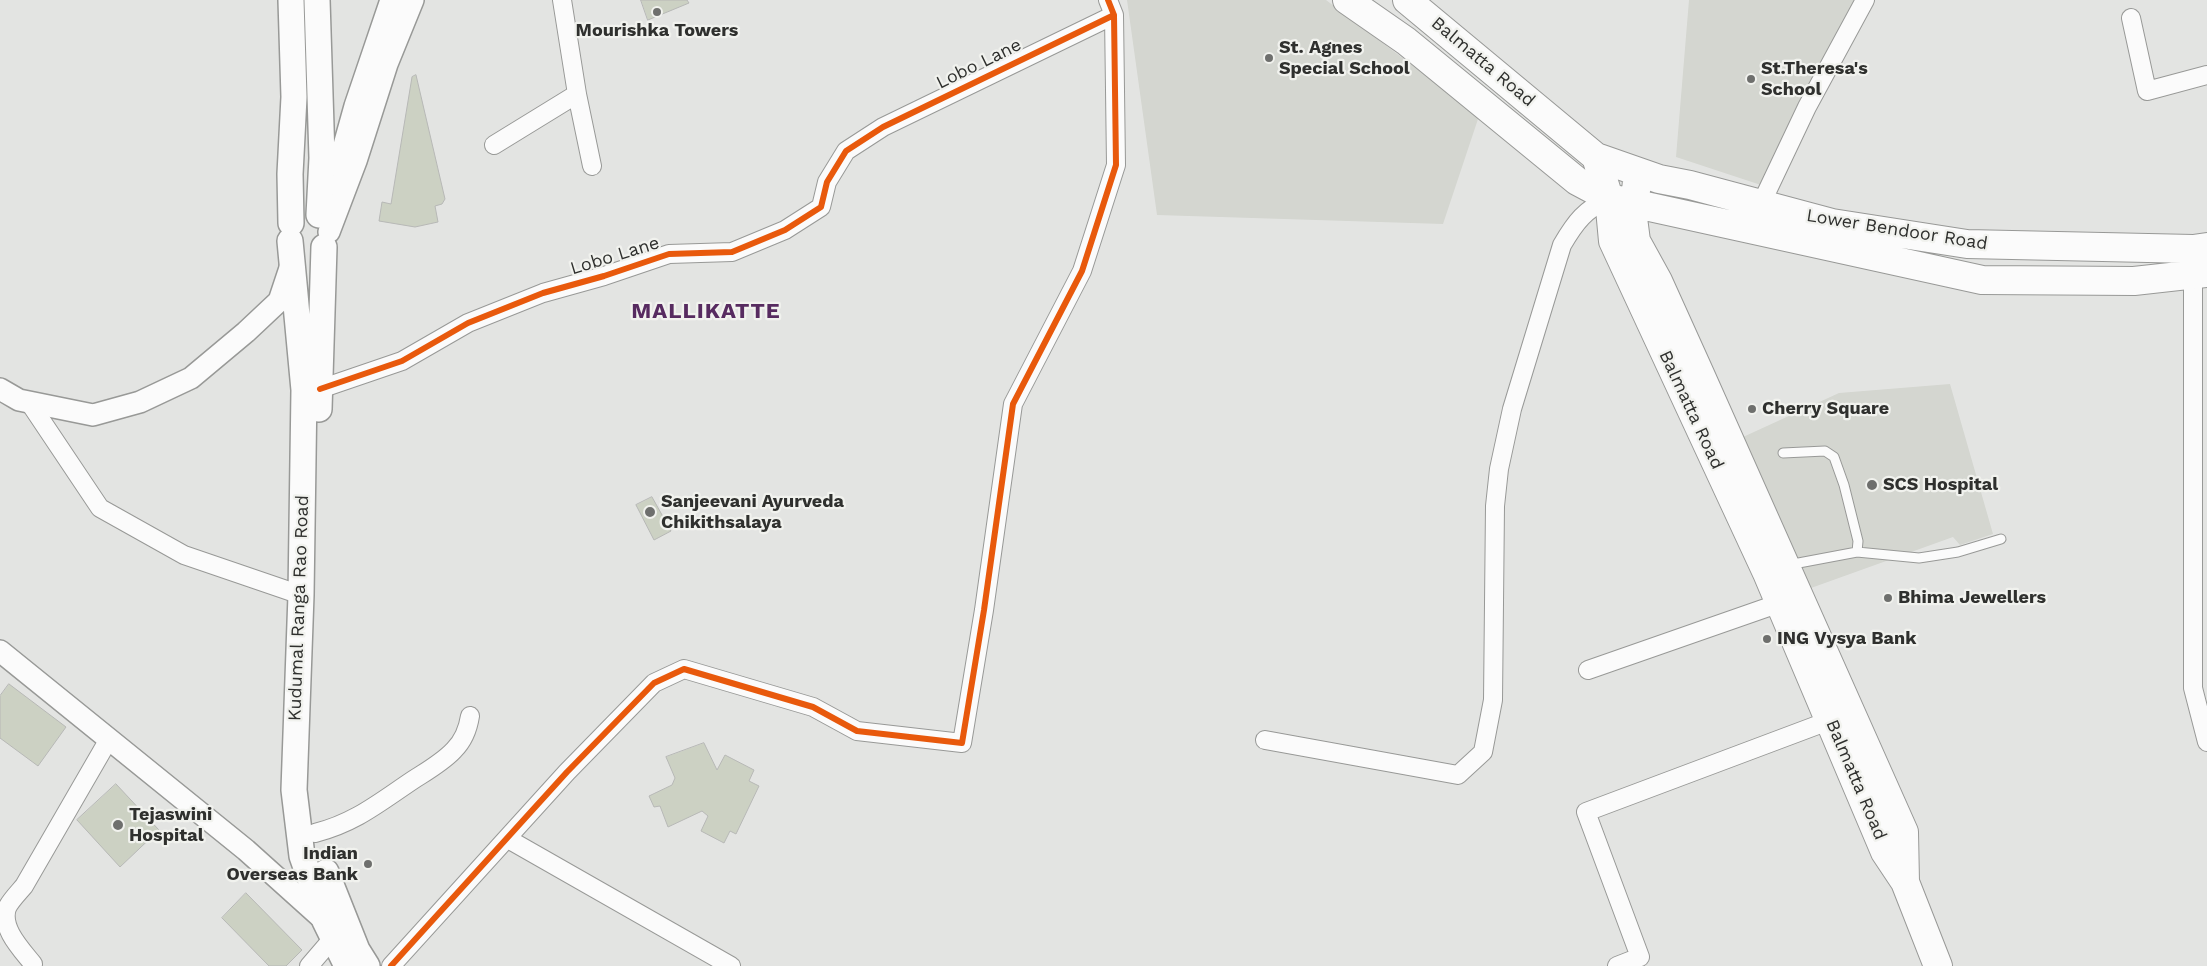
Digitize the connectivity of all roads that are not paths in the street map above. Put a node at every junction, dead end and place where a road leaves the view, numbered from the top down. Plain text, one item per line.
1 (291, 0) edge
2 (317, 0) edge
3 (392, 0) edge
4 (413, 0) edge
5 (562, 0) edge
6 (1348, 0) edge
7 (1407, 0) edge
8 (1865, 0) edge
9 (1111, 8) edge
10 (2131, 18) dead end
11 (2207, 75) edge
12 (577, 94) junction
13 (494, 145) dead end
14 (1596, 157) junction
15 (592, 166) dead end
16 (1638, 172) junction
17 (1609, 198) junction
18 (1635, 204) junction
19 (1761, 204) junction
20 (324, 228) junction
21 (291, 241) junction
22 (2200, 261) edge
23 (0, 389) edge
24 (320, 389) junction
25 (29, 402) junction
26 (1783, 453) dead end
27 (2001, 539) dead end
28 (1857, 552) junction
29 (1776, 569) junction
30 (301, 595) junction
31 (1780, 603) junction
32 (0, 652) edge
33 (1588, 670) dead end
34 (470, 716) dead end
35 (1831, 720) junction
36 (109, 739) junction
37 (1265, 740) dead end
38 (2207, 742) edge
39 (315, 833) junction
40 (508, 839) junction
41 (1905, 882) junction
42 (338, 927) junction
43 (33, 964) dead end
44 (309, 966) edge
45 (347, 966) edge
46 (367, 966) edge
47 (391, 966) edge
48 (731, 966) edge
49 (1617, 966) edge
50 (1938, 966) edge

1 - 21 main road, Kudumal Ranga Rao Road
2 - 20 main road
3 - 20 street
4 - 20 street
5 - 12 street
6 - 17 main road
7 - 14 main road, Balmatta Road
8 - 19 street
9 - 24 street, Lobo Lane
9 - 40 street
10 - 11 street
12 - 13 street
12 - 15 street
14 - 16 main road, Lower Bendoor Road
14 - 17 main road, Balmatta Road
16 - 18 main road, Balmatta Road
16 - 19 main road, Lower Bendoor Road
17 - 18 main road
17 - 29 main road, Balmatta Road
17 - 37 street
18 - 22 main road
18 - 29 main road, Balmatta Road
19 - 22 main road, Lower Bendoor Road
20 - 21 main road
20 - 21 main road
20 - 24 main road
21 - 25 street
21 - 30 main road, Kudumal Ranga Rao Road
22 - 38 street
23 - 25 street
24 - 39 main road
25 - 30 street
26 - 28 lane
27 - 28 lane
28 - 29 lane
29 - 31 main road, Balmatta Road
29 - 41 main road, Balmatta Road
30 - 42 main road, Kudumal Ranga Rao Road
31 - 33 street
31 - 35 main road, Balmatta Road
32 - 36 street
34 - 39 street
35 - 41 main road, Balmatta Road
35 - 49 street
36 - 42 street
36 - 43 street
39 - 42 main road
40 - 47 street
40 - 48 street
41 - 50 main road, Balmatta Road
42 - 44 street
42 - 45 main road, Kudumal Ranga Rao Road
42 - 46 main road

